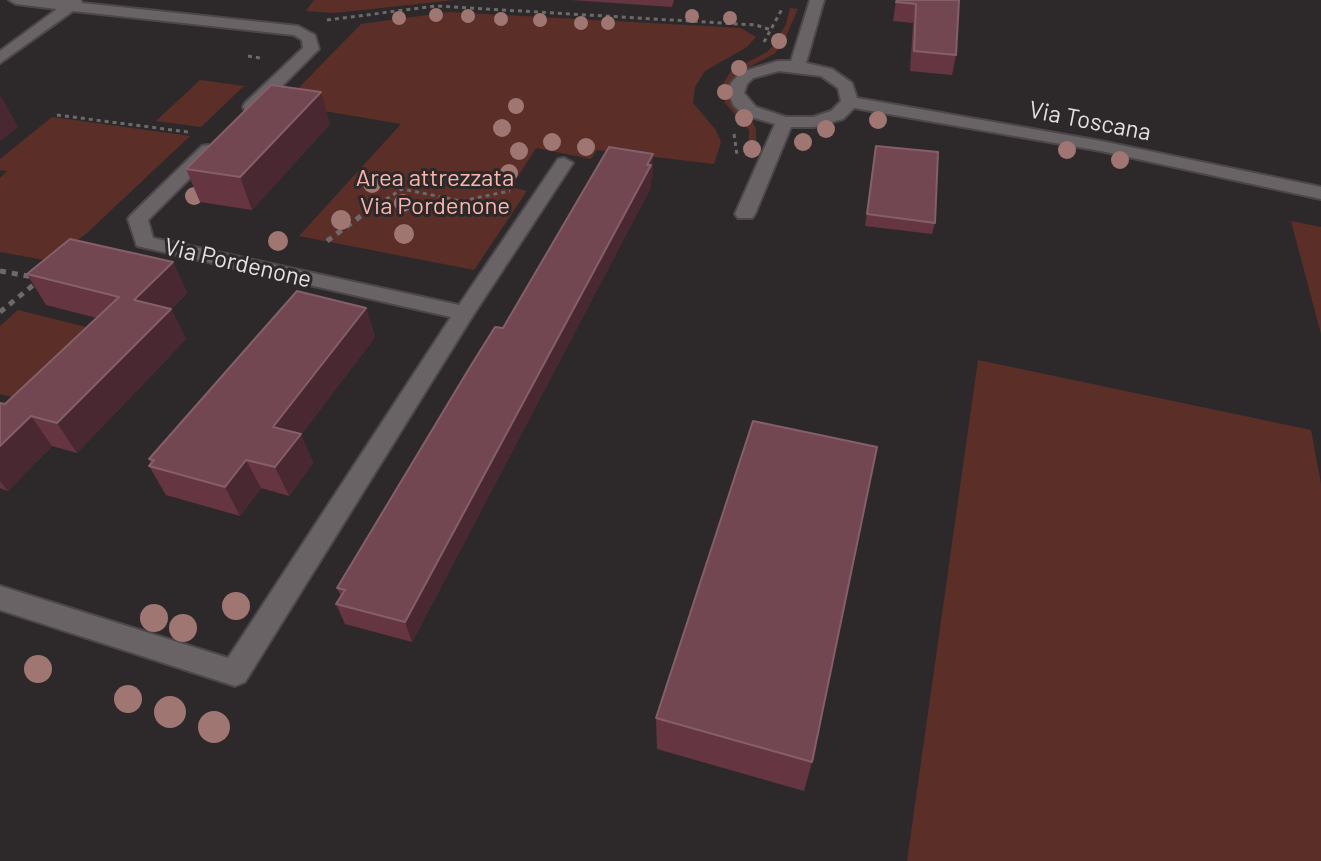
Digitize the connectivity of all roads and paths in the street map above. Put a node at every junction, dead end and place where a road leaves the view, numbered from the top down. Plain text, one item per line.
1 (16, 0) edge
2 (817, 0) edge
3 (74, 3) edge
4 (784, 4) dead end
5 (318, 19) dead end
6 (0, 58) edge
7 (797, 66) junction
8 (850, 102) junction
9 (57, 115) dead end
10 (785, 122) junction
11 (201, 134) dead end
12 (564, 163) dead end
13 (517, 192) dead end
14 (1321, 193) edge
15 (745, 214) dead end
16 (327, 241) dead end
17 (0, 271) edge
18 (0, 312) edge
19 (464, 313) junction
20 (0, 598) edge

1 - 3 street
2 - 7 street
3 - 6 street
3 - 19 street, Via Pordenone
4 - 5 path
7 - 8 street
7 - 10 street
8 - 10 street
8 - 14 street, Via Toscana
9 - 11 path
10 - 15 street
12 - 19 street
13 - 16 path
17 - 18 path
19 - 20 street

